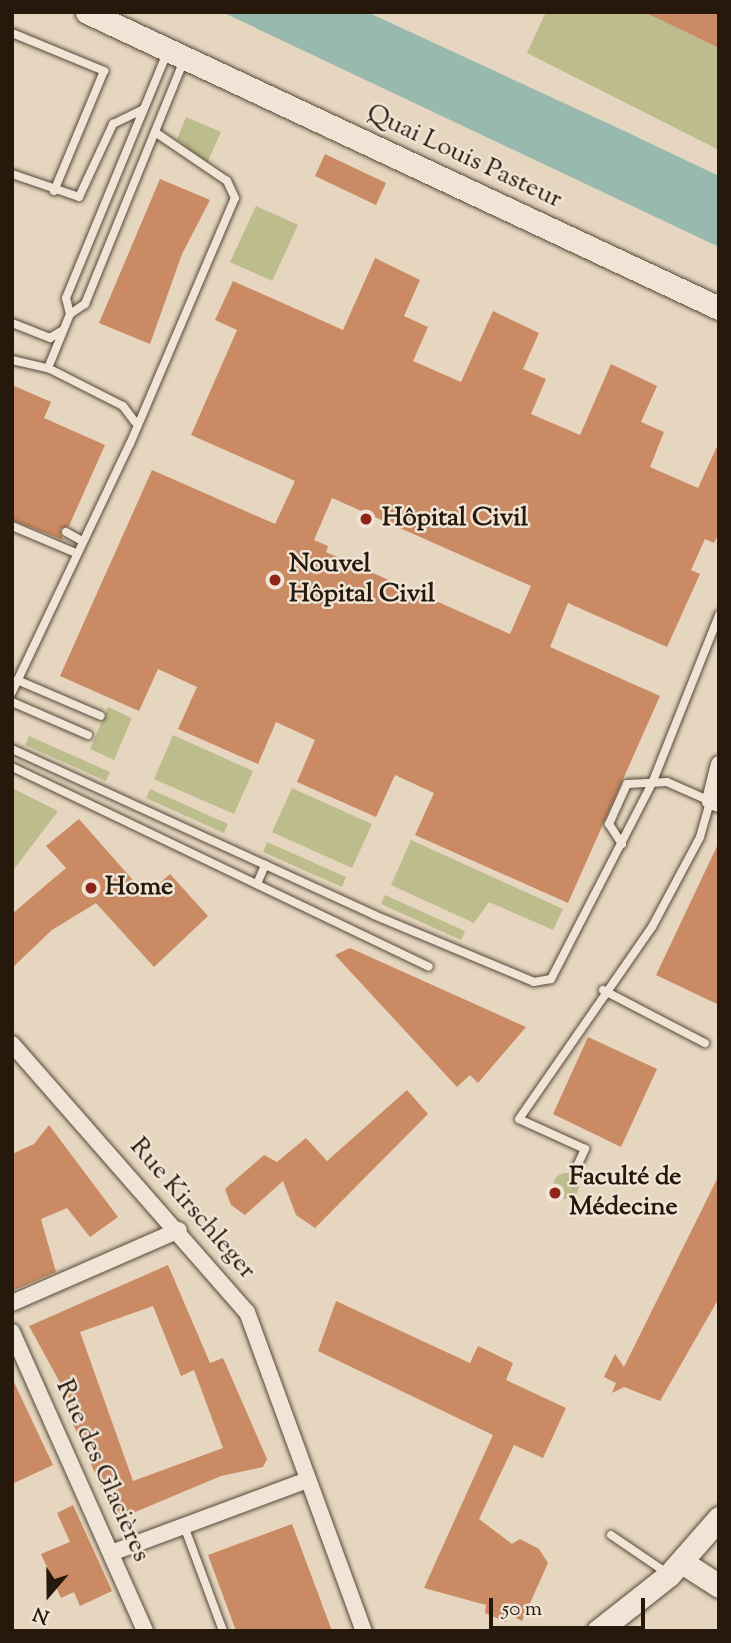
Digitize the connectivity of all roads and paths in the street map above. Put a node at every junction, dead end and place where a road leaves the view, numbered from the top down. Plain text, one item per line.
1 (87, 12) edge
2 (12, 33) edge
3 (177, 53) junction
4 (144, 109) junction
5 (155, 132) junction
6 (12, 174) edge
7 (54, 191) junction
8 (719, 308) edge
9 (70, 314) junction
10 (12, 323) edge
11 (63, 329) junction
12 (12, 360) edge
13 (48, 368) junction
14 (135, 422) junction
15 (12, 526) edge
16 (66, 532) dead end
17 (82, 541) junction
18 (76, 554) junction
19 (719, 615) edge
20 (15, 687) edge
21 (12, 702) edge
22 (101, 716) dead end
23 (89, 735) dead end
24 (12, 749) edge
25 (719, 764) edge
26 (12, 767) edge
27 (653, 781) junction
28 (714, 803) edge
29 (622, 844) junction
30 (265, 865) junction
31 (257, 884) junction
32 (429, 967) dead end
33 (603, 990) junction
34 (12, 1044) edge
35 (705, 1044) dead end
36 (578, 1164) dead end
37 (180, 1230) junction
38 (12, 1303) edge
39 (12, 1332) edge
40 (308, 1480) junction
41 (719, 1518) edge
42 (184, 1526) junction
43 (611, 1535) dead end
44 (114, 1552) junction
45 (676, 1568) junction
46 (719, 1586) edge
47 (145, 1631) edge
48 (223, 1631) edge
49 (364, 1631) edge
50 (598, 1631) edge

1 - 3 main road, Quai Louis Pasteur
2 - 7 lane
3 - 4 lane
3 - 5 lane
3 - 8 main road, Quai Louis Pasteur
4 - 7 lane
4 - 9 lane
5 - 9 lane
5 - 14 lane
6 - 7 lane
9 - 11 lane
10 - 11 lane
11 - 13 lane
12 - 13 lane
13 - 14 lane
14 - 17 lane
15 - 18 lane
16 - 17 lane
17 - 18 lane
18 - 20 lane
19 - 27 lane
20 - 22 lane
21 - 23 lane
24 - 30 lane
25 - 28 street
26 - 31 lane
27 - 28 lane
27 - 29 lane
27 - 29 lane
28 - 33 lane
29 - 30 lane
30 - 31 lane
31 - 32 lane
33 - 35 lane
33 - 36 lane
34 - 37 street, Rue Kirschleger
37 - 38 street
37 - 40 street, Rue Kirschleger
39 - 44 street, Rue des Glacières
40 - 42 street
40 - 49 street, Rue Kirschleger
41 - 45 main road
42 - 44 street
42 - 48 lane
43 - 45 lane
44 - 47 street, Rue des Glacières
45 - 46 main road
45 - 50 main road

